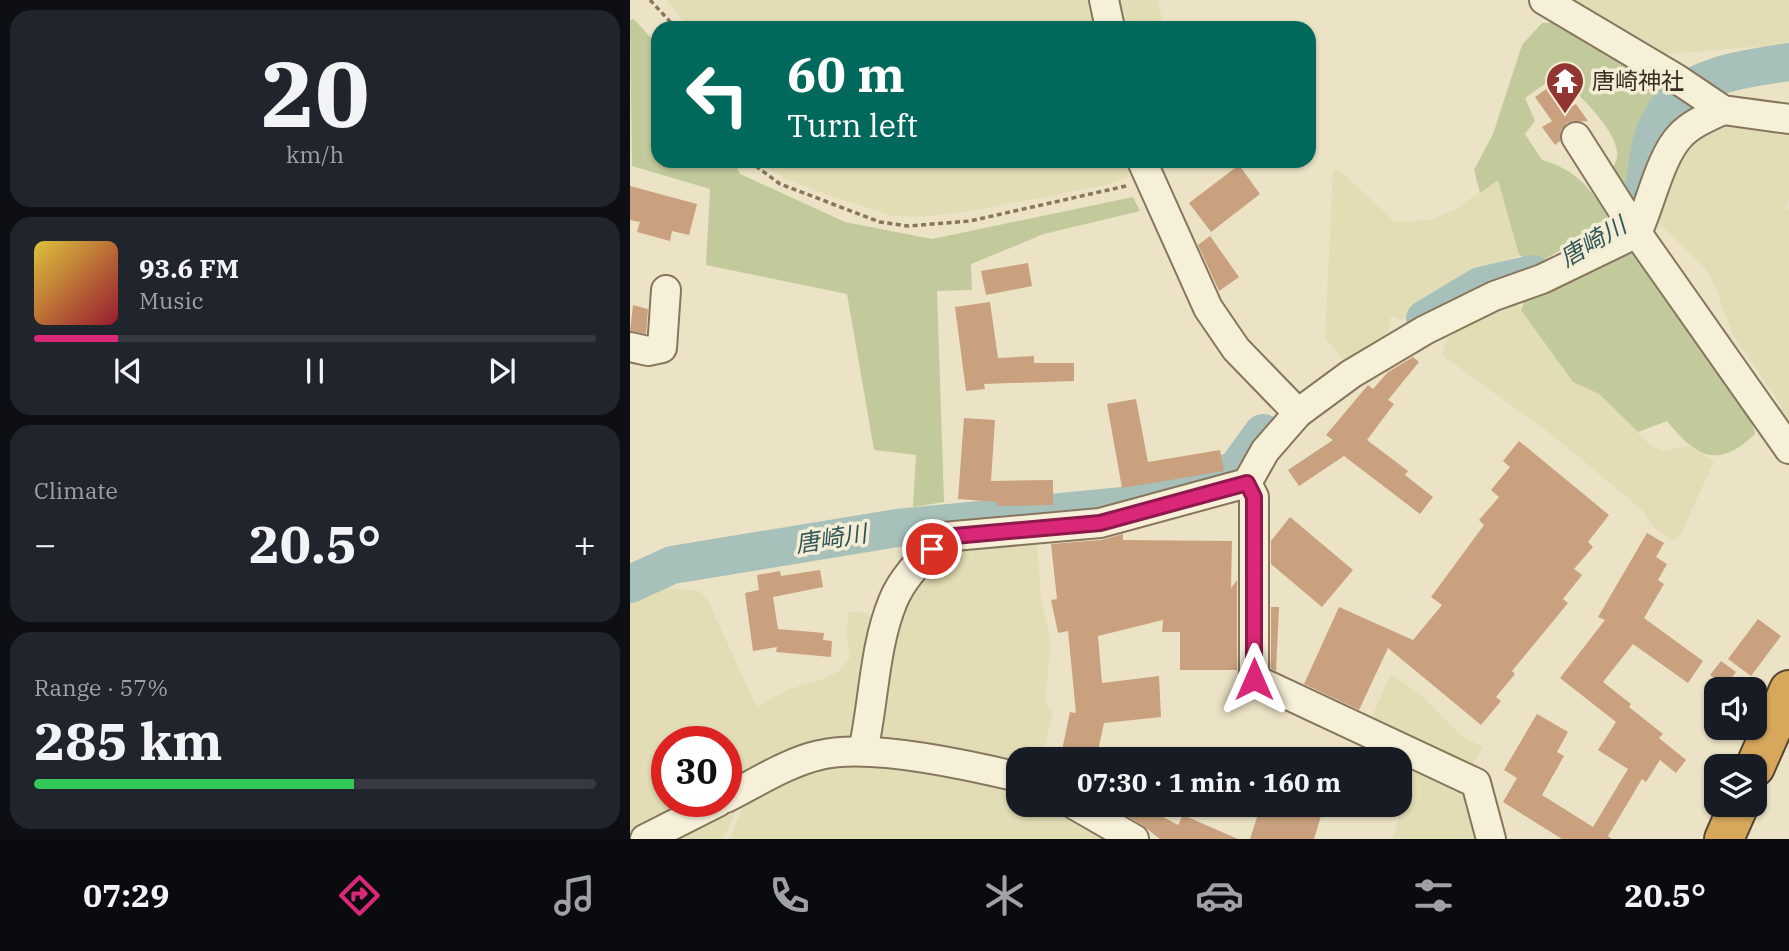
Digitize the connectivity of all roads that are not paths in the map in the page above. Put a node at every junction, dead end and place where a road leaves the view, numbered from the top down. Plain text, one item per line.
1 (1104, 0) edge
2 (1544, 0) edge
3 (1108, 21) edge
4 (1712, 103) junction
5 (1789, 119) edge
6 (1576, 137) dead end
7 (1145, 170) edge
8 (1630, 221) junction
9 (666, 290) dead end
10 (630, 347) edge
11 (1298, 413) junction
12 (1789, 449) edge
13 (1247, 483) junction
14 (1789, 690) edge
15 (863, 751) junction
16 (1761, 754) edge
17 (1006, 774) edge
18 (742, 791) edge
19 (688, 817) edge
20 (1096, 817) edge
21 (1734, 817) edge
22 (645, 839) edge
23 (1134, 839) edge
24 (1491, 839) edge
25 (1724, 839) edge

1 - 3 street
2 - 4 street
4 - 5 street
4 - 8 street
6 - 8 street
7 - 11 street
8 - 11 street
8 - 12 street
9 - 10 street
11 - 13 street
13 - 15 street
13 - 24 street
14 - 16 highway
15 - 17 street
15 - 18 street
19 - 22 street
20 - 23 street
21 - 25 highway

